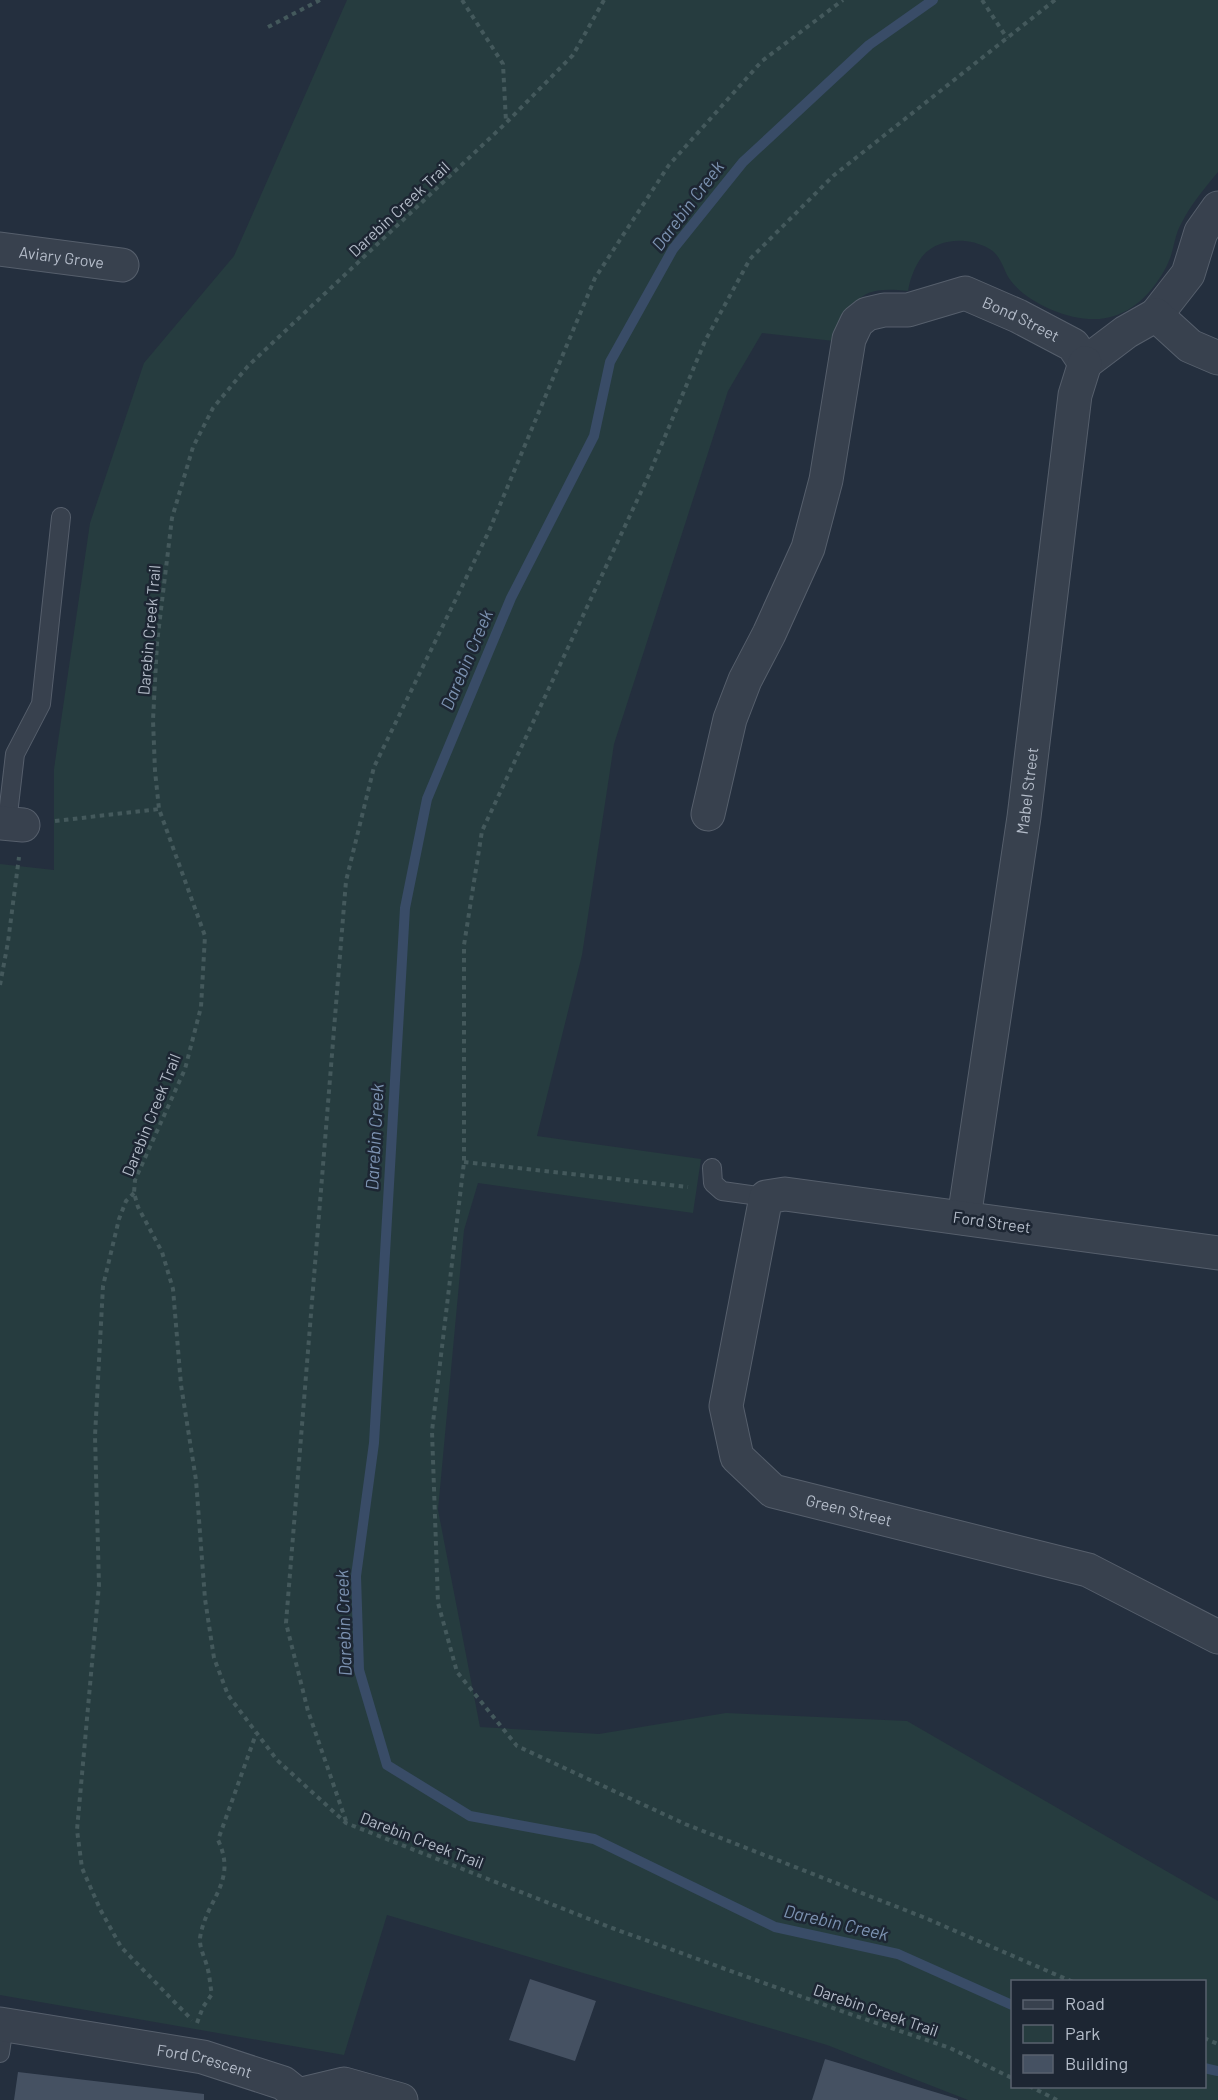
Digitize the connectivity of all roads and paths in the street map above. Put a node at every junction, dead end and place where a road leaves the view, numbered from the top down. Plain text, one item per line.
1 (320, 0) edge
2 (462, 0) edge
3 (604, 0) edge
4 (843, 0) edge
5 (982, 0) edge
6 (1055, 0) edge
7 (268, 27) dead end
8 (1007, 38) junction
9 (506, 123) junction
10 (1218, 208) edge
11 (0, 249) edge
12 (122, 265) dead end
13 (1156, 315) junction
14 (1218, 358) edge
15 (1085, 363) junction
16 (61, 517) dead end
17 (159, 809) junction
18 (708, 814) dead end
19 (10, 824) edge
20 (0, 985) edge
21 (464, 1162) junction
22 (712, 1168) dead end
23 (722, 1191) junction
24 (134, 1193) junction
25 (766, 1197) junction
26 (964, 1218) junction
27 (1218, 1253) edge
28 (1218, 1637) edge
29 (257, 1733) junction
30 (346, 1823) junction
31 (1068, 1980) edge
32 (196, 2025) junction
33 (1, 2034) edge
34 (204, 2057) junction
35 (1011, 2078) edge
36 (1033, 2088) edge
37 (298, 2097) edge
38 (401, 2100) edge
39 (1057, 2100) edge

1 - 7 path
2 - 9 path
3 - 9 path, Darebin Creek Trail
4 - 30 path
5 - 8 path
6 - 8 path
8 - 21 path
9 - 17 path, Darebin Creek Trail
10 - 13 street
11 - 12 street, Aviary Grove
13 - 14 street
13 - 15 street
15 - 18 street, Bond Street
15 - 26 street, Mabel Street
16 - 19 lane
17 - 19 path
17 - 24 path, Darebin Creek Trail
19 - 20 path
21 - 23 path
21 - 31 path
22 - 23 lane
23 - 25 lane
24 - 29 path, Darebin Creek Trail
24 - 32 path
25 - 26 street, Ford Street
25 - 28 street, Green Street
26 - 27 street, Ford Street
29 - 30 path, Darebin Creek Trail
29 - 32 path
30 - 35 path, Darebin Creek Trail
32 - 34 path
33 - 34 street, Ford Crescent
34 - 37 street, Ford Crescent
36 - 39 path
37 - 38 street, Ford Crescent

